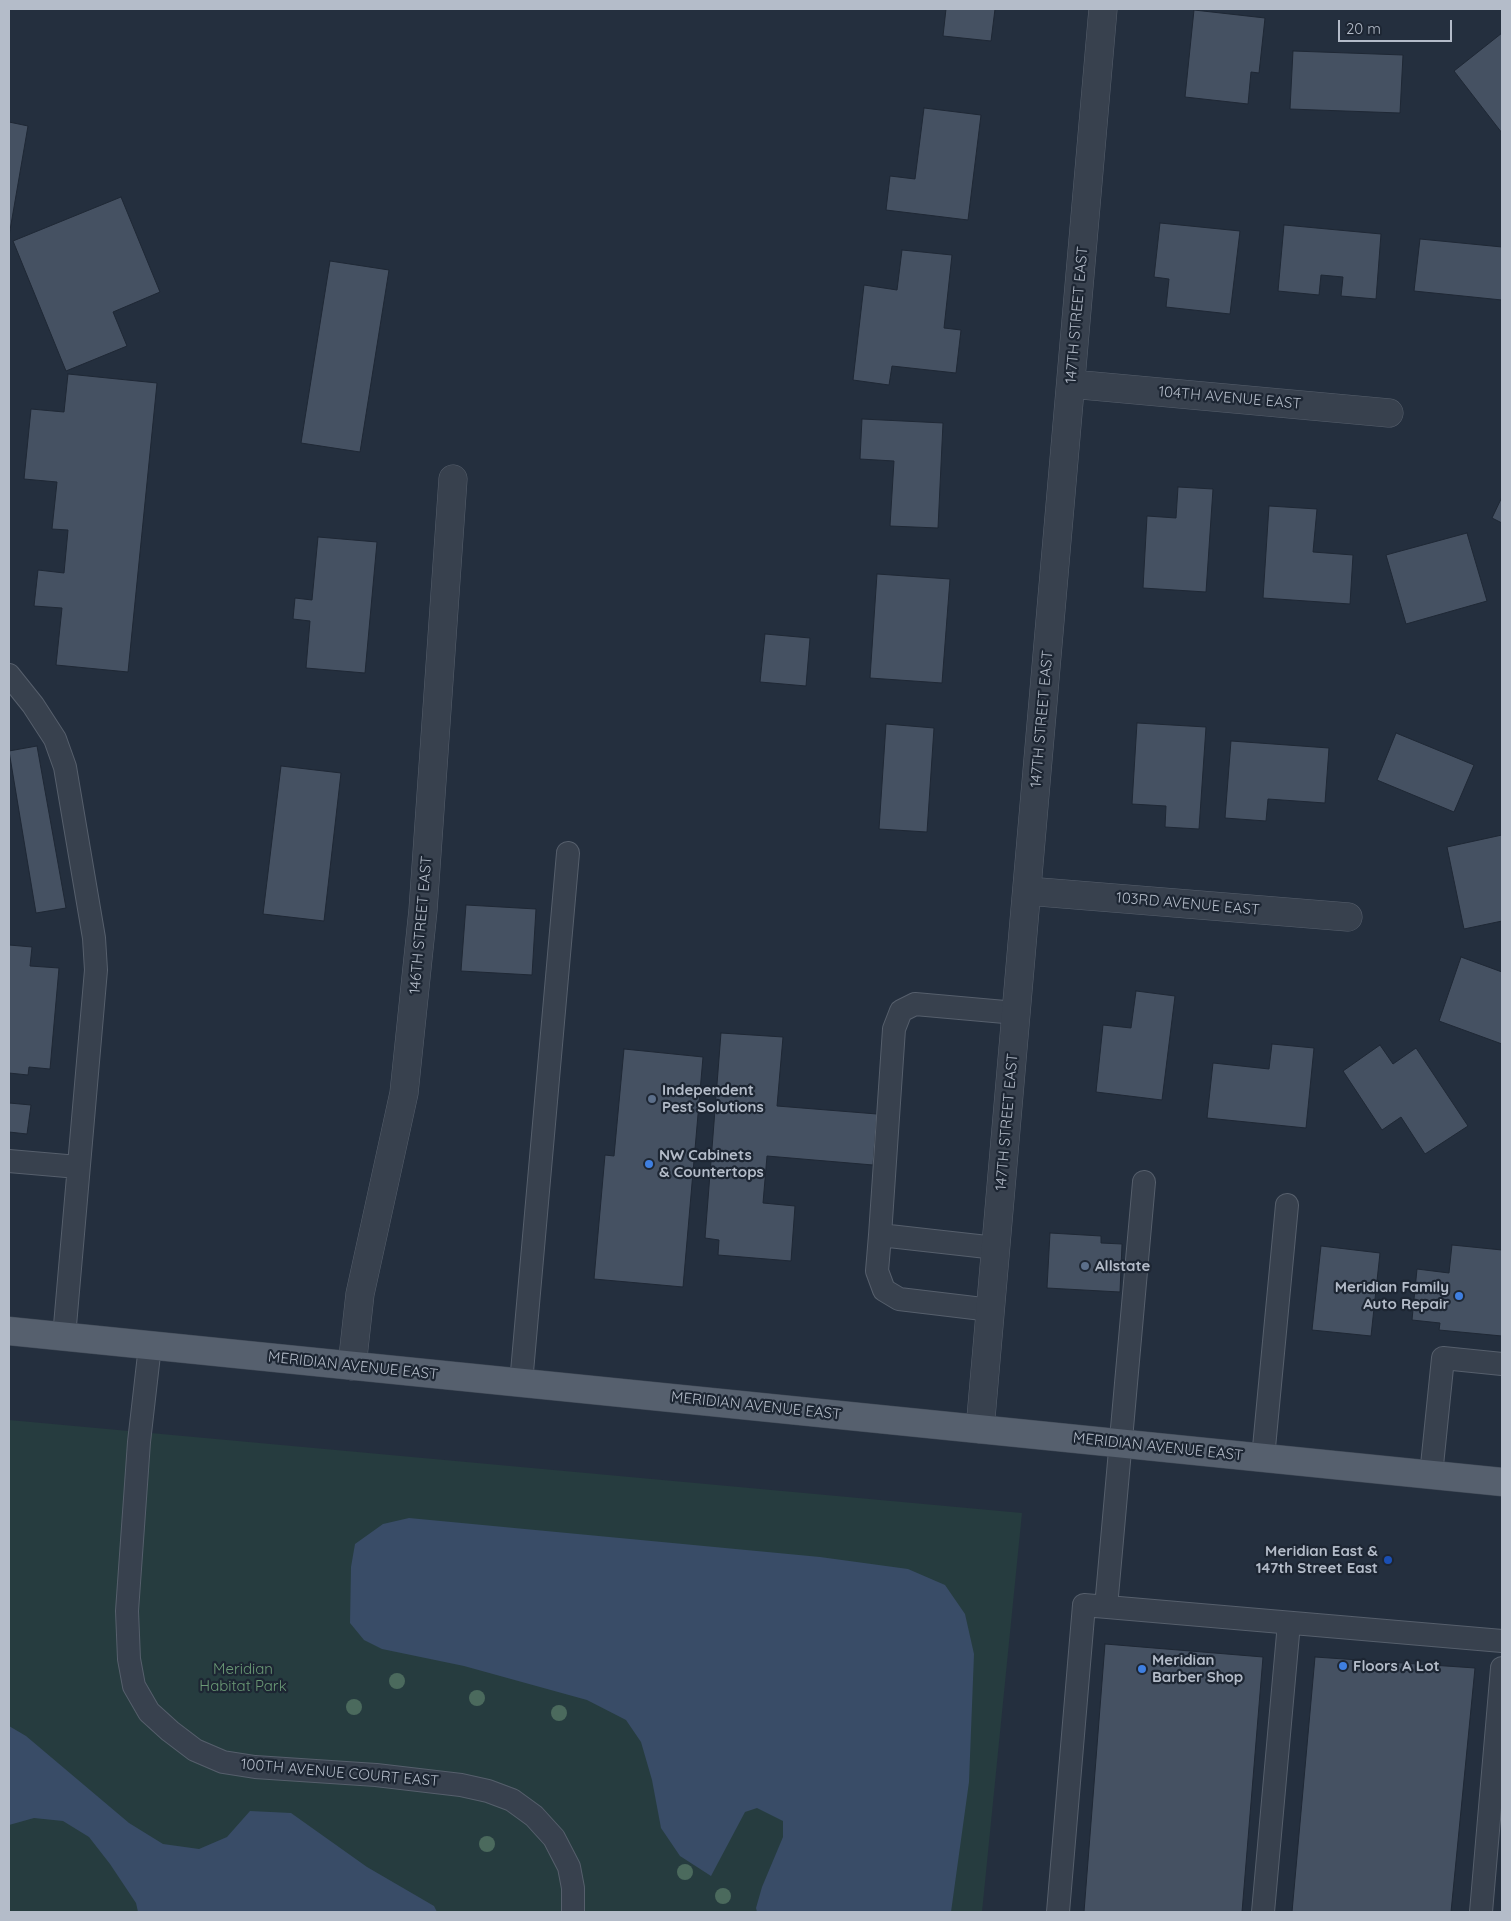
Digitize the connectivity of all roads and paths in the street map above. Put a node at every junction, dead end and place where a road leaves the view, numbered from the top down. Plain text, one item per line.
1 (1103, 9) edge
2 (1071, 384) junction
3 (1389, 413) dead end
4 (453, 479) dead end
5 (9, 675) edge
6 (568, 853) dead end
7 (1027, 891) junction
8 (1348, 917) dead end
9 (1016, 1013) junction
10 (9, 1161) edge
11 (78, 1167) junction
12 (1144, 1182) dead end
13 (1287, 1204) dead end
14 (880, 1235) junction
15 (996, 1248) junction
16 (991, 1310) junction
17 (9, 1331) edge
18 (64, 1337) junction
19 (150, 1346) junction
20 (1502, 1364) edge
21 (352, 1366) junction
22 (521, 1383) junction
23 (980, 1429) junction
24 (1120, 1443) junction
25 (1264, 1458) junction
26 (1431, 1475) junction
27 (1502, 1482) edge
28 (1106, 1607) junction
29 (1289, 1623) junction
30 (1502, 1641) edge
31 (1502, 1668) edge
32 (573, 1912) edge
33 (1058, 1912) edge
34 (1263, 1912) edge
35 (1480, 1912) edge

1 - 2 street, 147TH STREET EAST
2 - 3 street, 104TH AVENUE EAST
2 - 7 street, 147TH STREET EAST
4 - 21 street, 146TH STREET EAST
5 - 11 lane
6 - 22 lane
7 - 8 street, 103RD AVENUE EAST
7 - 9 street, 147TH STREET EAST
9 - 14 lane
9 - 15 street, 147TH STREET EAST
10 - 11 lane
11 - 18 lane
12 - 24 lane
13 - 25 lane
14 - 15 lane
14 - 16 lane
15 - 16 street, 147TH STREET EAST
16 - 23 street, 147TH STREET EAST
17 - 18 main road, MERIDIAN AVENUE EAST
18 - 19 main road, MERIDIAN AVENUE EAST
19 - 21 main road, MERIDIAN AVENUE EAST
19 - 32 lane, 100TH AVENUE COURT EAST
20 - 26 lane
21 - 22 main road, MERIDIAN AVENUE EAST
22 - 23 main road, MERIDIAN AVENUE EAST
23 - 24 main road, MERIDIAN AVENUE EAST
24 - 25 main road, MERIDIAN AVENUE EAST
24 - 28 lane
25 - 26 main road, MERIDIAN AVENUE EAST
26 - 27 main road, MERIDIAN AVENUE EAST
28 - 29 lane
28 - 33 lane
29 - 30 lane
29 - 34 lane
31 - 35 lane

